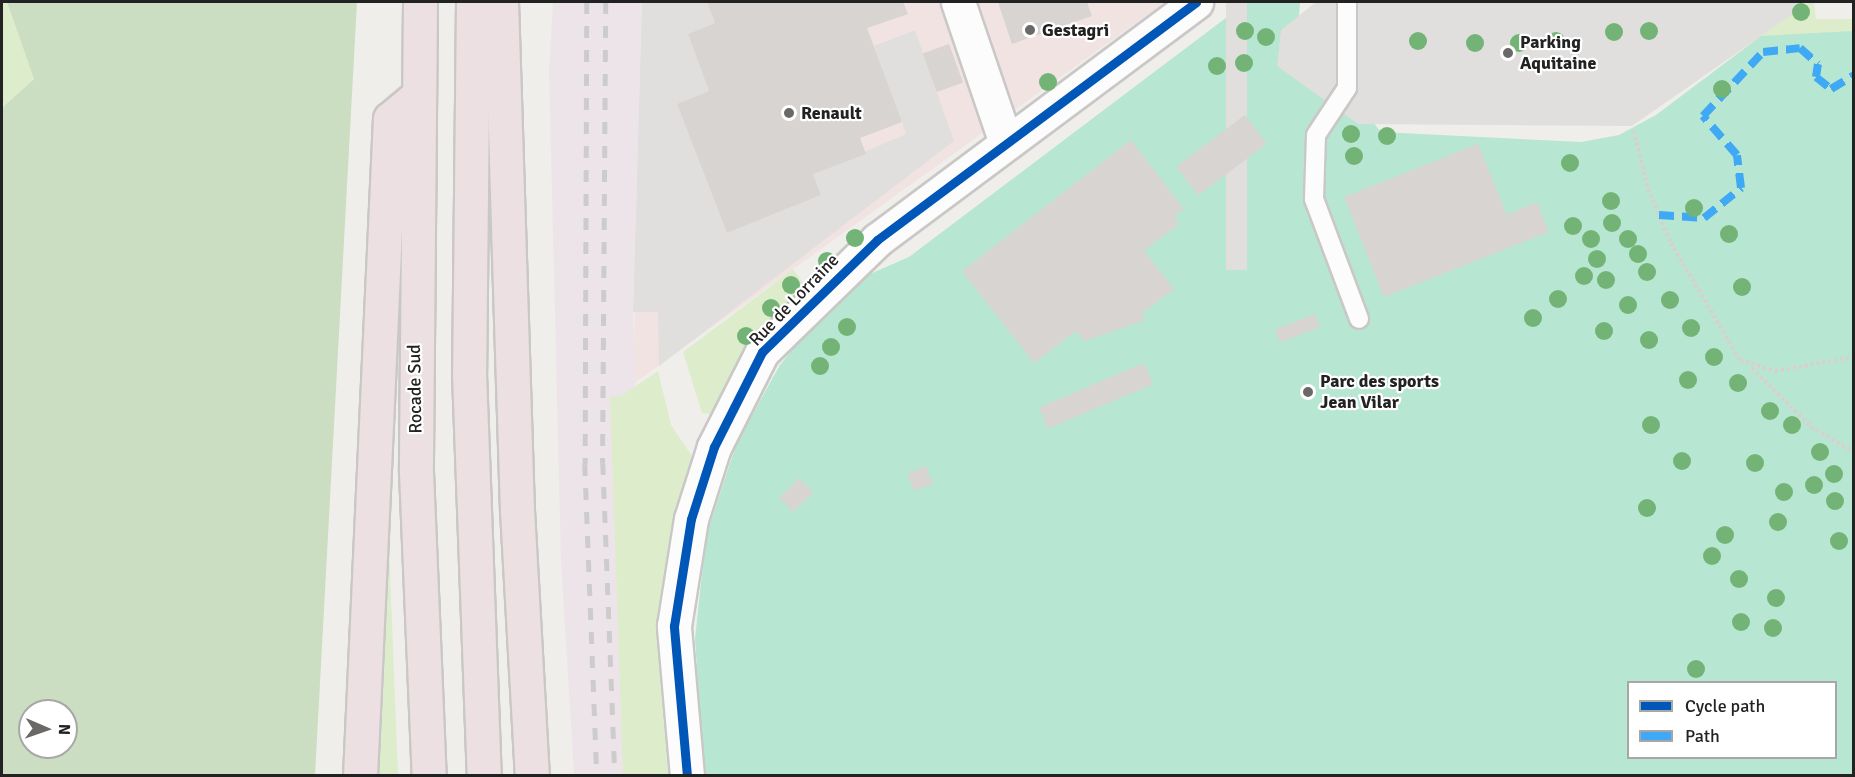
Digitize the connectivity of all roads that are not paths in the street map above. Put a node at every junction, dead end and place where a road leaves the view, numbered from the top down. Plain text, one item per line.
1 (420, 2) edge
2 (473, 2) edge
3 (501, 2) edge
4 (958, 2) edge
5 (1196, 2) edge
6 (1347, 2) edge
7 (416, 97) junction
8 (1006, 143) junction
9 (1359, 319) dead end
10 (360, 776) edge
11 (429, 776) edge
12 (484, 776) edge
13 (532, 776) edge
14 (687, 776) edge

1 - 7 highway, Rocade Sud
2 - 12 highway
3 - 13 highway
4 - 8 street
5 - 8 street, Rue de Lorraine
6 - 9 lane
7 - 10 highway
7 - 11 highway, Rocade Sud
8 - 14 street, Rue de Lorraine

